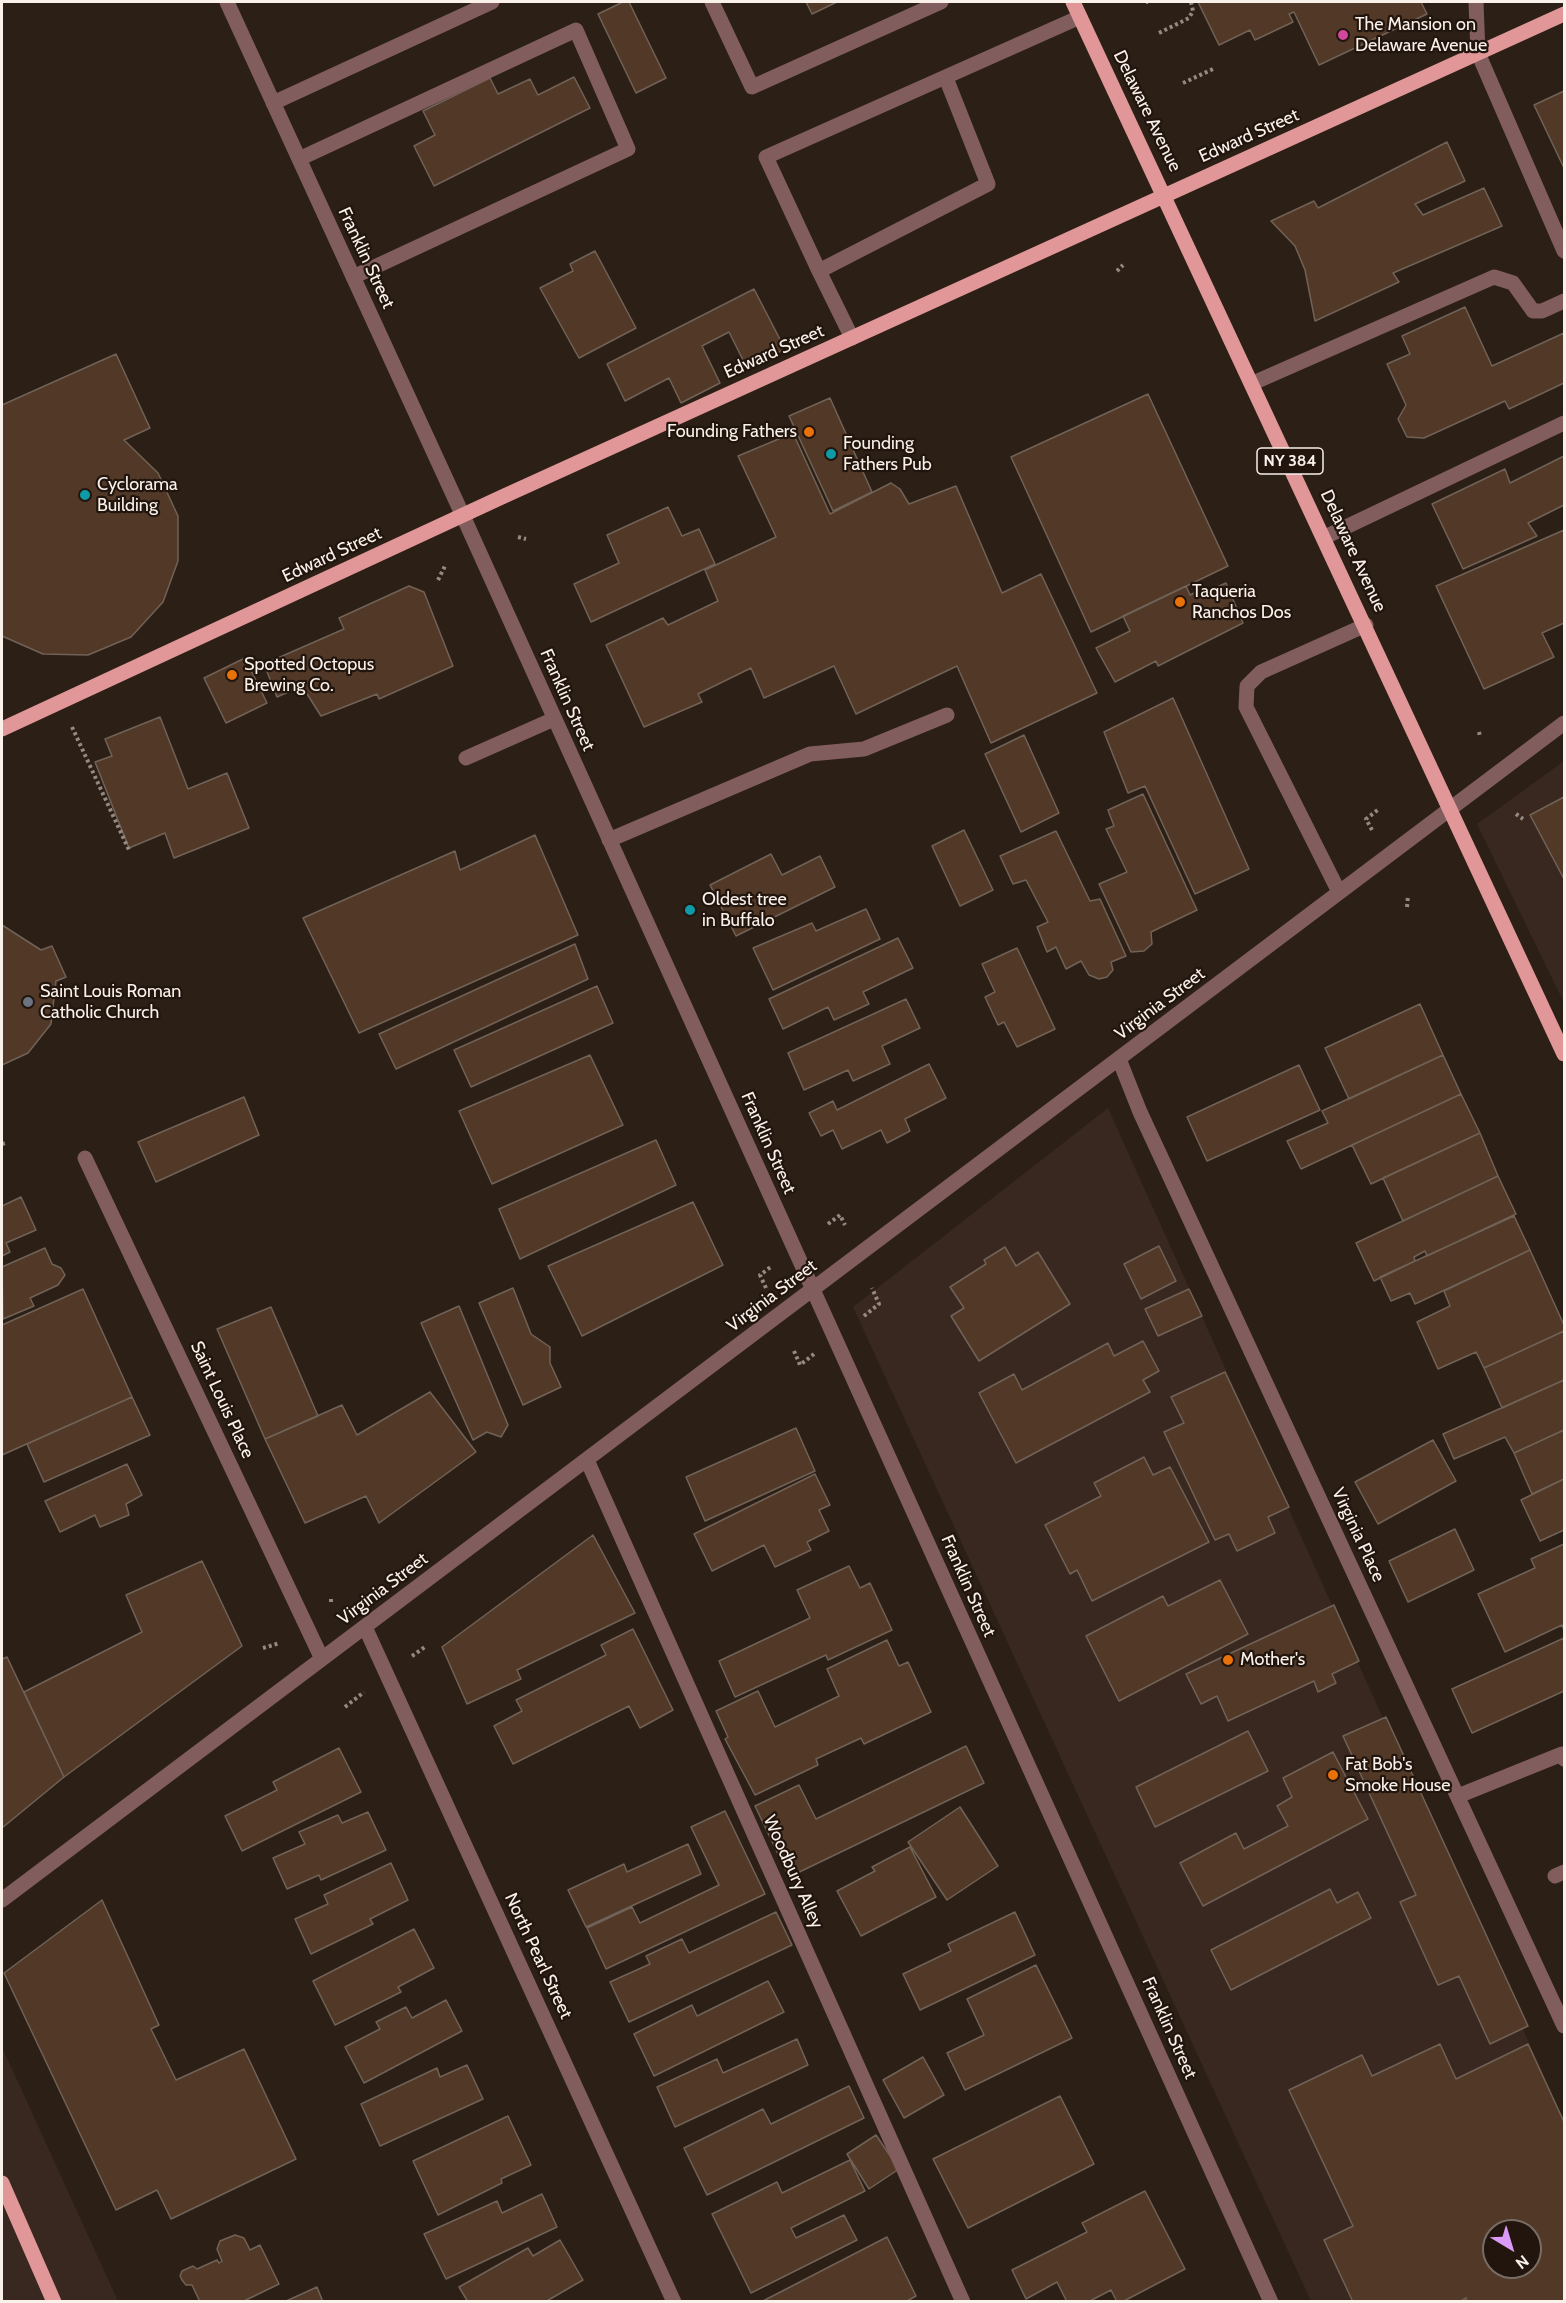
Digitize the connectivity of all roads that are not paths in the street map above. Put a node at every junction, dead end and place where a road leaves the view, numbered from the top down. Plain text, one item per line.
1 (227, 2) edge
2 (492, 2) edge
3 (712, 2) edge
4 (941, 2) edge
5 (1073, 2) edge
6 (1476, 2) edge
7 (1564, 14) edge
8 (1080, 17) junction
9 (1478, 53) junction
10 (946, 78) junction
11 (273, 103) junction
12 (299, 159) junction
13 (1165, 195) junction
14 (1564, 251) edge
15 (819, 271) junction
16 (353, 277) junction
17 (1564, 301) edge
18 (852, 338) junction
19 (1253, 383) junction
20 (1564, 423) edge
21 (463, 516) junction
22 (1325, 537) junction
23 (1366, 625) junction
24 (947, 715) dead end
25 (554, 719) junction
26 (1564, 723) edge
27 (2, 729) edge
28 (466, 758) dead end
29 (1451, 808) junction
30 (609, 840) junction
31 (1339, 892) junction
32 (1563, 1045) edge
33 (1119, 1059) junction
34 (85, 1158) dead end
35 (813, 1290) junction
36 (587, 1460) junction
37 (365, 1627) junction
38 (322, 1659) junction
39 (1564, 1759) edge
40 (1458, 1796) junction
41 (2, 1900) edge
42 (1564, 2026) edge
43 (2, 2183) edge
44 (54, 2301) edge
45 (675, 2301) edge
46 (963, 2301) edge
47 (1271, 2301) edge

1 - 11 street, Franklin Street
2 - 11 street
3 - 4 street
5 - 8 main road, Delaware Avenue / NY 384
6 - 9 street
7 - 9 main road, Edward Street
8 - 10 street
8 - 13 main road, Delaware Avenue / NY 384
9 - 13 main road, Edward Street
9 - 14 street
10 - 15 street
10 - 15 street
11 - 12 street, Franklin Street
12 - 16 street, Franklin Street
12 - 16 street
13 - 18 main road, Edward Street
13 - 19 main road, Delaware Avenue / NY 384
15 - 18 street
16 - 21 street, Franklin Street
17 - 19 street
18 - 21 main road, Edward Street
19 - 22 main road, Delaware Avenue / NY 384
20 - 22 street
21 - 25 street, Franklin Street
21 - 27 main road, Edward Street
22 - 23 main road, Delaware Avenue / NY 384
23 - 29 main road, Delaware Avenue / NY 384
23 - 31 street
24 - 30 street
25 - 28 street
25 - 30 street, Franklin Street
26 - 29 street, Virginia Street
29 - 31 street, Virginia Street
29 - 32 main road, Delaware Avenue / NY 384
30 - 35 street, Franklin Street
31 - 33 street, Virginia Street
33 - 35 street, Virginia Street
33 - 40 street, Virginia Place
34 - 38 street, Saint Louis Place
35 - 36 street, Virginia Street
35 - 47 street, Franklin Street
36 - 37 street, Virginia Street
36 - 46 street, Woodbury Alley
37 - 38 street, Virginia Street
37 - 45 street, North Pearl Street
38 - 41 street, Virginia Street
39 - 40 street
40 - 42 street, Virginia Place
43 - 44 main road

